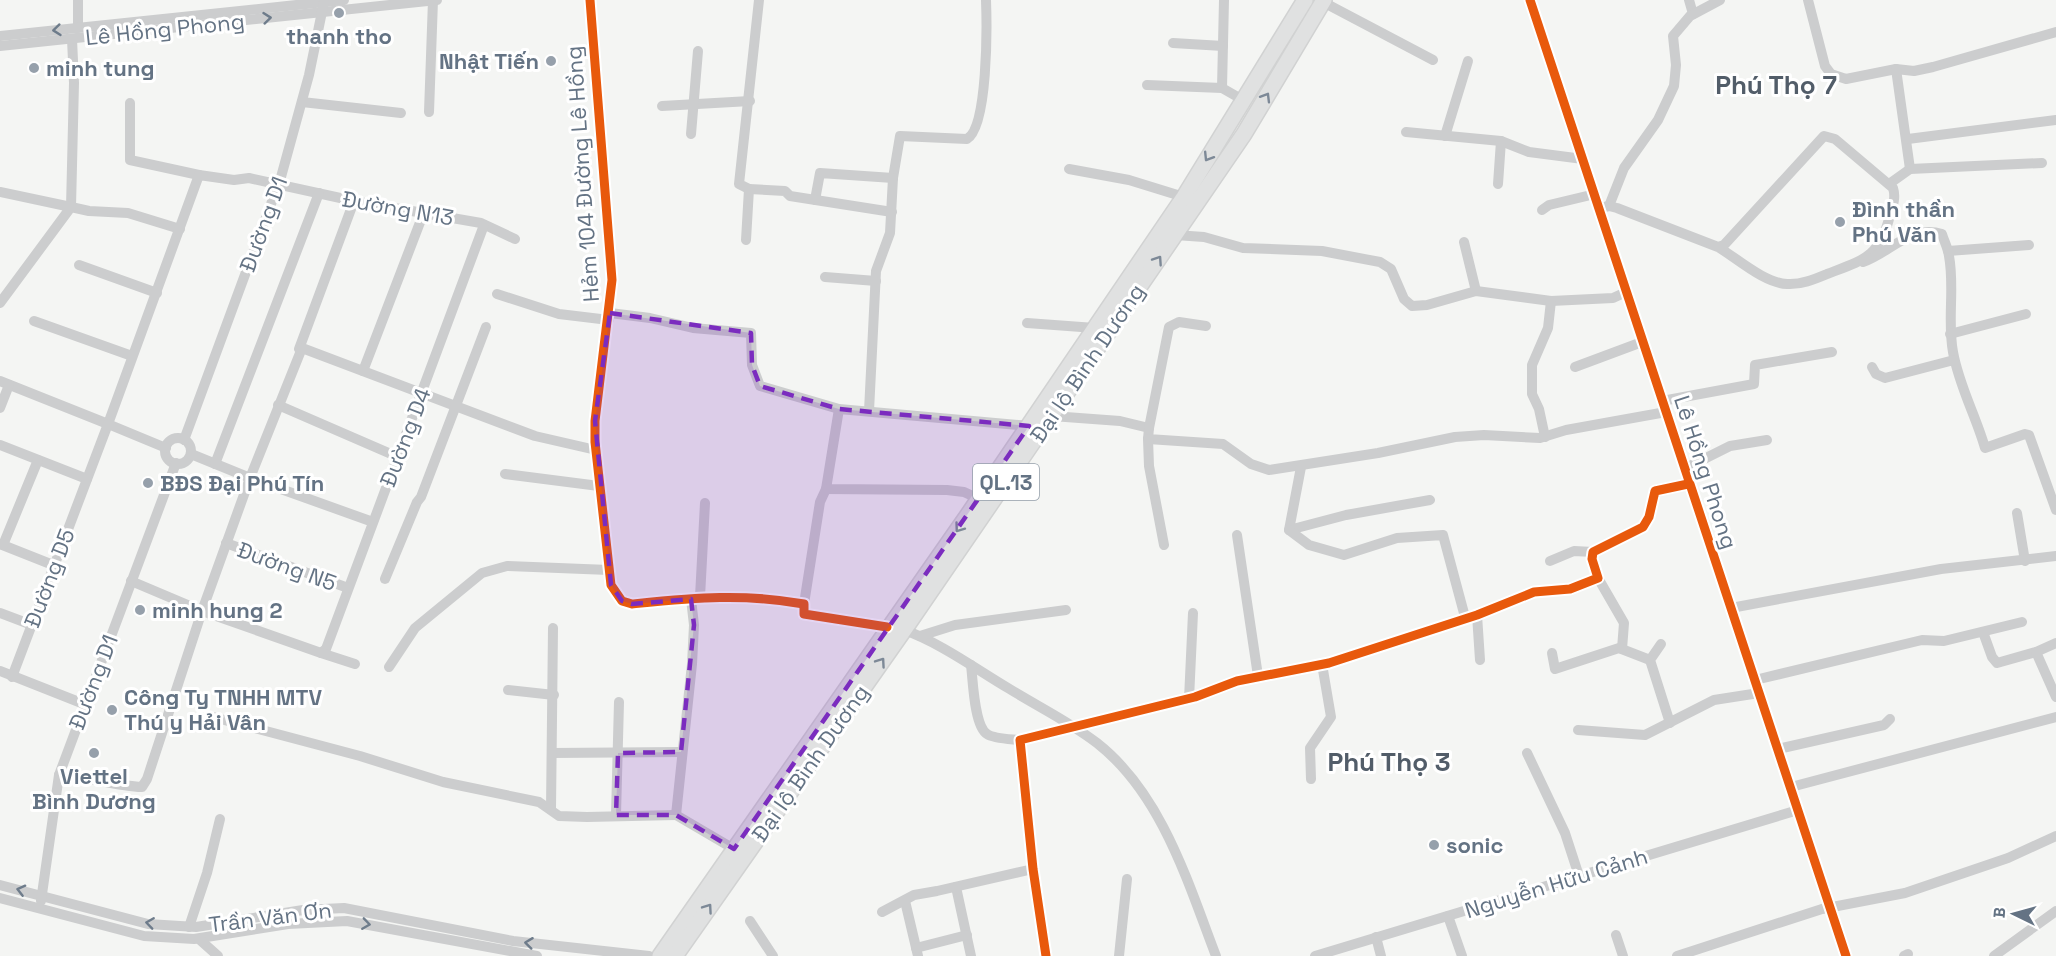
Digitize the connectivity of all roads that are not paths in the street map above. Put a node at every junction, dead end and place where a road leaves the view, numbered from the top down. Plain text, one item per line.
1 (78, 0) edge
2 (345, 0) edge
3 (435, 0) edge
4 (590, 0) edge
5 (759, 0) edge
6 (986, 0) edge
7 (1224, 0) edge
8 (1305, 0) edge
9 (1530, 0) edge
10 (1689, 0) edge
11 (1720, 0) edge
12 (1808, 0) edge
13 (1323, 1) edge
14 (271, 4) edge
15 (363, 4) edge
16 (323, 7) junction
17 (1694, 14) junction
18 (78, 28) junction
19 (2056, 32) edge
20 (0, 36) edge
21 (72, 39) junction
22 (1173, 43) dead end
23 (0, 46) edge
24 (1223, 46) junction
25 (698, 51) dead end
26 (1433, 60) dead end
27 (1468, 61) dead end
28 (1896, 69) junction
29 (1148, 85) dead end
30 (1222, 88) junction
31 (750, 100) junction
32 (1243, 100) junction
33 (302, 102) junction
34 (130, 103) dead end
35 (694, 104) junction
36 (662, 106) dead end
37 (429, 112) dead end
38 (401, 113) dead end
39 (2056, 120) edge
40 (1406, 132) dead end
41 (691, 134) dead end
42 (1445, 136) junction
43 (1908, 139) junction
44 (1501, 141) junction
45 (1583, 159) junction
46 (2042, 163) dead end
47 (1069, 168) dead end
48 (1910, 169) junction
49 (199, 175) junction
50 (893, 178) junction
51 (278, 184) junction
52 (1498, 184) dead end
53 (1889, 184) junction
54 (749, 189) junction
55 (0, 192) edge
56 (319, 193) junction
57 (1595, 194) junction
58 (1184, 197) junction
59 (815, 200) junction
60 (354, 201) junction
61 (71, 207) junction
62 (1605, 207) junction
63 (1542, 210) dead end
64 (424, 212) junction
65 (892, 212) junction
66 (484, 225) junction
67 (180, 229) junction
68 (1175, 235) junction
69 (515, 239) dead end
70 (746, 240) dead end
71 (1464, 242) dead end
72 (2030, 245) dead end
73 (1718, 247) junction
74 (1948, 251) junction
75 (1859, 263) junction
76 (79, 264) dead end
77 (825, 277) dead end
78 (876, 281) junction
79 (1476, 291) junction
80 (1626, 292) junction
81 (157, 293) junction
82 (497, 294) dead end
83 (1551, 301) junction
84 (0, 303) edge
85 (2026, 314) dead end
86 (610, 316) junction
87 (34, 321) dead end
88 (1027, 323) dead end
89 (1206, 326) dead end
90 (486, 327) dead end
91 (1095, 328) junction
92 (1950, 334) junction
93 (1642, 342) junction
94 (299, 350) junction
95 (1832, 352) dead end
96 (132, 356) junction
97 (1954, 360) junction
98 (1575, 367) dead end
99 (1872, 367) dead end
100 (363, 371) junction
101 (5, 383) edge
102 (422, 394) junction
103 (1662, 401) junction
104 (278, 405) junction
105 (456, 407) junction
106 (0, 408) edge
107 (839, 409) junction
108 (869, 411) junction
109 (1666, 412) junction
110 (1052, 416) junction
111 (108, 424) junction
112 (1029, 426) junction
113 (1148, 433) junction
114 (1545, 437) junction
115 (184, 440) junction
116 (1767, 440) dead end
117 (0, 445) edge
118 (166, 448) junction
119 (596, 450) junction
120 (191, 454) junction
121 (398, 457) junction
122 (38, 460) junction
123 (176, 464) junction
124 (215, 464) junction
125 (1301, 467) junction
126 (1684, 469) junction
127 (504, 474) dead end
128 (250, 478) junction
129 (87, 479) junction
130 (1688, 484) junction
131 (600, 486) junction
132 (826, 489) junction
133 (2053, 491) edge
134 (979, 499) junction
135 (1430, 500) dead end
136 (705, 503) dead end
137 (2056, 510) edge
138 (2017, 513) dead end
139 (373, 522) junction
140 (1289, 530) junction
141 (1237, 536) dead end
142 (226, 543) junction
143 (1, 544) edge
144 (1164, 545) dead end
145 (1593, 552) junction
146 (2056, 556) edge
147 (1550, 561) dead end
148 (2025, 561) junction
149 (53, 565) junction
150 (609, 570) junction
151 (1598, 578) junction
152 (385, 579) dead end
153 (131, 580) junction
154 (348, 588) junction
155 (695, 598) junction
156 (804, 604) junction
157 (1731, 608) junction
158 (1066, 610) dead end
159 (202, 611) junction
160 (0, 613) edge
161 (1192, 613) dead end
162 (1477, 615) junction
163 (1465, 617) junction
164 (2022, 622) dead end
165 (32, 625) junction
166 (887, 627) junction
167 (553, 628) dead end
168 (904, 630) junction
169 (1983, 632) junction
170 (920, 636) junction
171 (2056, 643) edge
172 (1661, 644) dead end
173 (1622, 649) junction
174 (323, 651) junction
175 (2036, 652) junction
176 (1552, 653) dead end
177 (1480, 660) dead end
178 (1650, 660) junction
179 (355, 664) dead end
180 (1322, 664) junction
181 (970, 665) junction
182 (389, 668) dead end
183 (0, 671) edge
184 (1258, 676) junction
185 (12, 677) junction
186 (1755, 680) junction
187 (508, 690) dead end
188 (1759, 693) junction
189 (554, 695) junction
190 (2056, 697) edge
191 (1189, 699) junction
192 (619, 702) dead end
193 (84, 704) junction
194 (213, 717) dead end
195 (2056, 717) edge
196 (1890, 719) dead end
197 (1670, 723) junction
198 (1070, 727) junction
199 (1578, 730) dead end
200 (1020, 740) junction
201 (1778, 749) junction
202 (552, 753) junction
203 (618, 753) junction
204 (681, 753) junction
205 (1527, 753) dead end
206 (59, 775) junction
207 (1311, 779) dead end
208 (1791, 787) junction
209 (551, 809) junction
210 (1798, 810) junction
211 (616, 815) junction
212 (676, 815) junction
213 (220, 819) dead end
214 (2056, 836) edge
215 (734, 849) junction
216 (1033, 868) junction
217 (1579, 876) junction
218 (1127, 879) dead end
219 (0, 885) edge
220 (956, 887) junction
221 (42, 895) junction
222 (0, 898) edge
223 (905, 901) junction
224 (40, 907) junction
225 (1830, 909) junction
226 (2056, 911) edge
227 (882, 912) dead end
228 (1448, 916) junction
229 (750, 921) dead end
230 (189, 927) junction
231 (967, 935) junction
232 (1616, 935) dead end
233 (1376, 937) junction
234 (199, 939) junction
235 (478, 940) junction
236 (917, 952) edge
237 (218, 956) edge
238 (466, 956) edge
239 (537, 956) edge
240 (649, 956) edge
241 (660, 956) edge
242 (675, 956) edge
243 (773, 956) edge
244 (971, 956) edge
245 (1047, 956) edge
246 (1119, 956) edge
247 (1216, 956) edge
248 (1315, 956) edge
249 (1381, 956) edge
250 (1462, 956) edge
251 (1623, 956) edge
252 (1677, 956) edge
253 (1846, 956) edge
254 (1994, 956) edge

1 - 18 street
2 - 16 street, Lê Hồng Phong
3 - 15 street, Lê Hồng Phong
3 - 37 street
4 - 86 street, Hẻm 104 Đường Lê Hồng
5 - 31 street
6 - 50 street
7 - 24 street
8 - 32 highway, Đại lộ Bình Dương / QL.13
9 - 45 street, Lê Hồng Phong
10 - 17 street
11 - 17 street
12 - 28 street
13 - 26 street
68 -> 13 highway, Đại lộ Bình Dương / QL.13
14 - 16 street, Lê Hồng Phong
14 - 18 street, Lê Hồng Phong
15 - 16 street, Lê Hồng Phong
21 -> 16 street, Lê Hồng Phong
16 - 33 street, Đường D1
17 - 62 street
18 -> 20 street, Lê Hồng Phong
19 - 28 street
21 - 23 street, Lê Hồng Phong
21 - 61 street
22 - 24 street
24 - 30 street
25 - 35 street
27 - 42 street
28 - 43 street
29 - 30 street
30 - 32 street
31 - 35 street
31 - 54 street
32 -> 58 highway, Đại lộ Bình Dương / QL.13
33 - 38 street
33 - 51 street, Đường D1
34 - 49 street, Đường N13
35 - 36 street
35 - 41 street
39 - 43 street
40 - 42 street
42 - 44 street
43 - 48 street
44 - 45 street
44 - 52 street
45 - 57 street, Lê Hồng Phong
46 - 48 street
47 - 58 street
48 - 53 street
49 - 51 street, Đường N13
49 - 67 street, Đường D5
50 - 59 street
50 - 65 street
51 - 56 street, Đường N13
51 - 115 street, Đường D1
53 - 73 street
53 - 75 street
54 - 59 street
54 - 70 street
55 - 61 street
56 - 60 street, Đường N13
56 - 124 street
57 - 62 street, Lê Hồng Phong
57 - 63 street
58 - 91 highway, Đại lộ Bình Dương / QL.13
59 - 65 street
60 - 64 street, Đường N13
60 - 94 street
61 - 67 street
61 - 84 street
62 - 73 street
62 - 80 street, Lê Hồng Phong
64 - 66 street, Đường N13
64 - 100 street
65 - 78 street
66 - 69 street, Đường N13
66 - 102 street, Đường D4
67 - 81 street, Đường D5
68 - 79 street
110 -> 68 highway, Đại lộ Bình Dương / QL.13
71 - 79 street
72 - 74 street
73 - 75 street
74 - 75 street
74 - 92 street
76 - 81 street
77 - 78 street
78 - 108 street
79 - 83 street
80 - 83 street
80 - 93 street, Lê Hồng Phong
81 - 96 street, Đường D5
82 - 86 street
83 - 114 street
85 - 92 street
86 - 107 street
86 - 119 street, Hẻm 104 Đường Lê Hồng
87 - 96 street
88 - 91 street
89 - 113 street
90 - 105 street
91 - 112 highway, Đại lộ Bình Dương / QL.13
92 - 97 street
93 - 98 street
93 - 103 street, Lê Hồng Phong
94 - 100 street
94 - 104 street
95 - 103 street
96 - 111 street, Đường D5
97 - 99 street
97 - 133 street
100 - 102 street
101 - 106 street
101 - 111 street
102 - 105 street
102 - 121 street, Đường D4
103 - 109 street, Lê Hồng Phong
104 - 121 street
104 - 128 street
105 - 119 street
105 - 152 street
107 - 108 street
107 - 132 street
108 - 112 street
109 - 114 street
109 - 126 street, Lê Hồng Phong
110 - 113 street
110 - 168 highway, Đại lộ Bình Dương / QL.13
111 - 118 street
111 - 129 street, Đường D5
112 - 134 highway, Đại lộ Bình Dương / QL.13
113 - 125 street
113 - 144 street
114 - 125 street
115 - 118 street
115 - 120 street
116 - 126 street
117 - 122 street
118 - 123 street
119 - 131 street, Hẻm 104 Đường Lê Hồng
120 - 123 street
120 - 124 street
121 - 139 street, Đường D4
122 - 129 street
122 - 143 street
123 - 153 street, Đường D1
124 - 128 street
125 - 140 street
126 - 130 street, Lê Hồng Phong
127 - 131 street
128 - 139 street
128 - 142 street
129 - 149 street, Đường D5
130 - 145 street
130 - 157 street, Lê Hồng Phong
131 - 150 street, Hẻm 104 Đường Lê Hồng
132 - 134 street
132 - 156 street
133 - 137 street
134 -> 166 highway, Đại lộ Bình Dương / QL.13
135 - 140 street
136 - 155 street
138 - 148 street
139 - 154 street, Đường D4
140 - 163 street
141 - 184 street
142 - 154 street, Đường N5
142 - 159 street
143 - 149 street
145 - 147 street
145 - 151 street
146 - 148 street
148 - 157 street
149 - 165 street, Đường D5
150 - 155 street, Hẻm 104 Đường Lê Hồng
150 - 182 street
151 - 162 street
151 - 173 street
153 - 159 street
153 - 193 street, Đường D1
154 - 174 street, Đường D4
155 - 156 street, Hẻm 104 Đường Lê Hồng
155 - 204 street
156 - 166 street, Hẻm 104 Đường Lê Hồng
157 - 186 street, Lê Hồng Phong
158 - 170 street
159 - 174 street
159 - 206 street
160 - 165 street
161 - 191 street
162 - 163 street
162 - 177 street
163 - 180 street
164 - 169 street
165 - 185 street, Đường D5
166 - 168 highway
166 - 215 highway, Đại lộ Bình Dương / QL.13
167 - 189 street
168 - 170 street
242 -> 168 highway, Đại lộ Bình Dương / QL.13
169 - 175 street
169 - 186 street
170 - 181 street
171 - 175 street
172 - 178 street
173 - 176 street
173 - 178 street
174 - 179 street
175 - 190 street
178 - 197 street
180 - 184 street
180 - 207 street
181 - 198 street
181 - 200 street
183 - 185 street
184 - 191 street
185 - 193 street
186 - 188 street, Lê Hồng Phong
187 - 189 street
188 - 197 street
188 - 201 street, Lê Hồng Phong
189 - 202 street
191 - 198 street
192 - 203 street
193 - 206 street, Đường D1
194 - 209 street
195 - 208 street
196 - 201 street
197 - 199 street
198 - 200 street
198 - 247 street
200 - 216 street
201 - 208 street, Lê Hồng Phong
202 - 203 street
202 - 209 street
203 - 204 street
203 - 211 street
204 - 212 street
205 - 217 street
206 - 221 street, Đường D1
208 - 210 street, Lê Hồng Phong
209 - 211 street
210 - 217 street, Nguyễn Hữu Cảnh
210 - 225 street, Lê Hồng Phong
211 - 212 street
212 - 215 street
213 - 230 street
214 - 225 street
215 - 241 highway, Đại lộ Bình Dương / QL.13
216 - 220 street
216 - 245 street
217 - 228 street, Nguyễn Hữu Cảnh
218 - 246 street
221 -> 219 street, Trần Văn Ơn
220 - 223 street
220 - 231 street
221 - 224 street, Đường D1
230 -> 221 street, Trần Văn Ơn
222 - 224 street, Trần Văn Ơn
223 - 227 street
223 - 236 street
224 - 234 street, Trần Văn Ơn
225 - 252 street
225 - 253 street, Lê Hồng Phong
226 - 254 street
228 - 233 street, Nguyễn Hữu Cảnh
228 - 250 street
229 - 243 street
230 - 235 street, Trần Văn Ơn
231 - 236 street
231 - 244 street
232 - 251 street
233 - 248 street, Nguyễn Hữu Cảnh
233 - 249 street
234 -> 235 street, Trần Văn Ơn
234 - 237 street
235 - 238 street
235 - 239 street, Trần Văn Ơn
240 -> 235 street, Trần Văn Ơn

